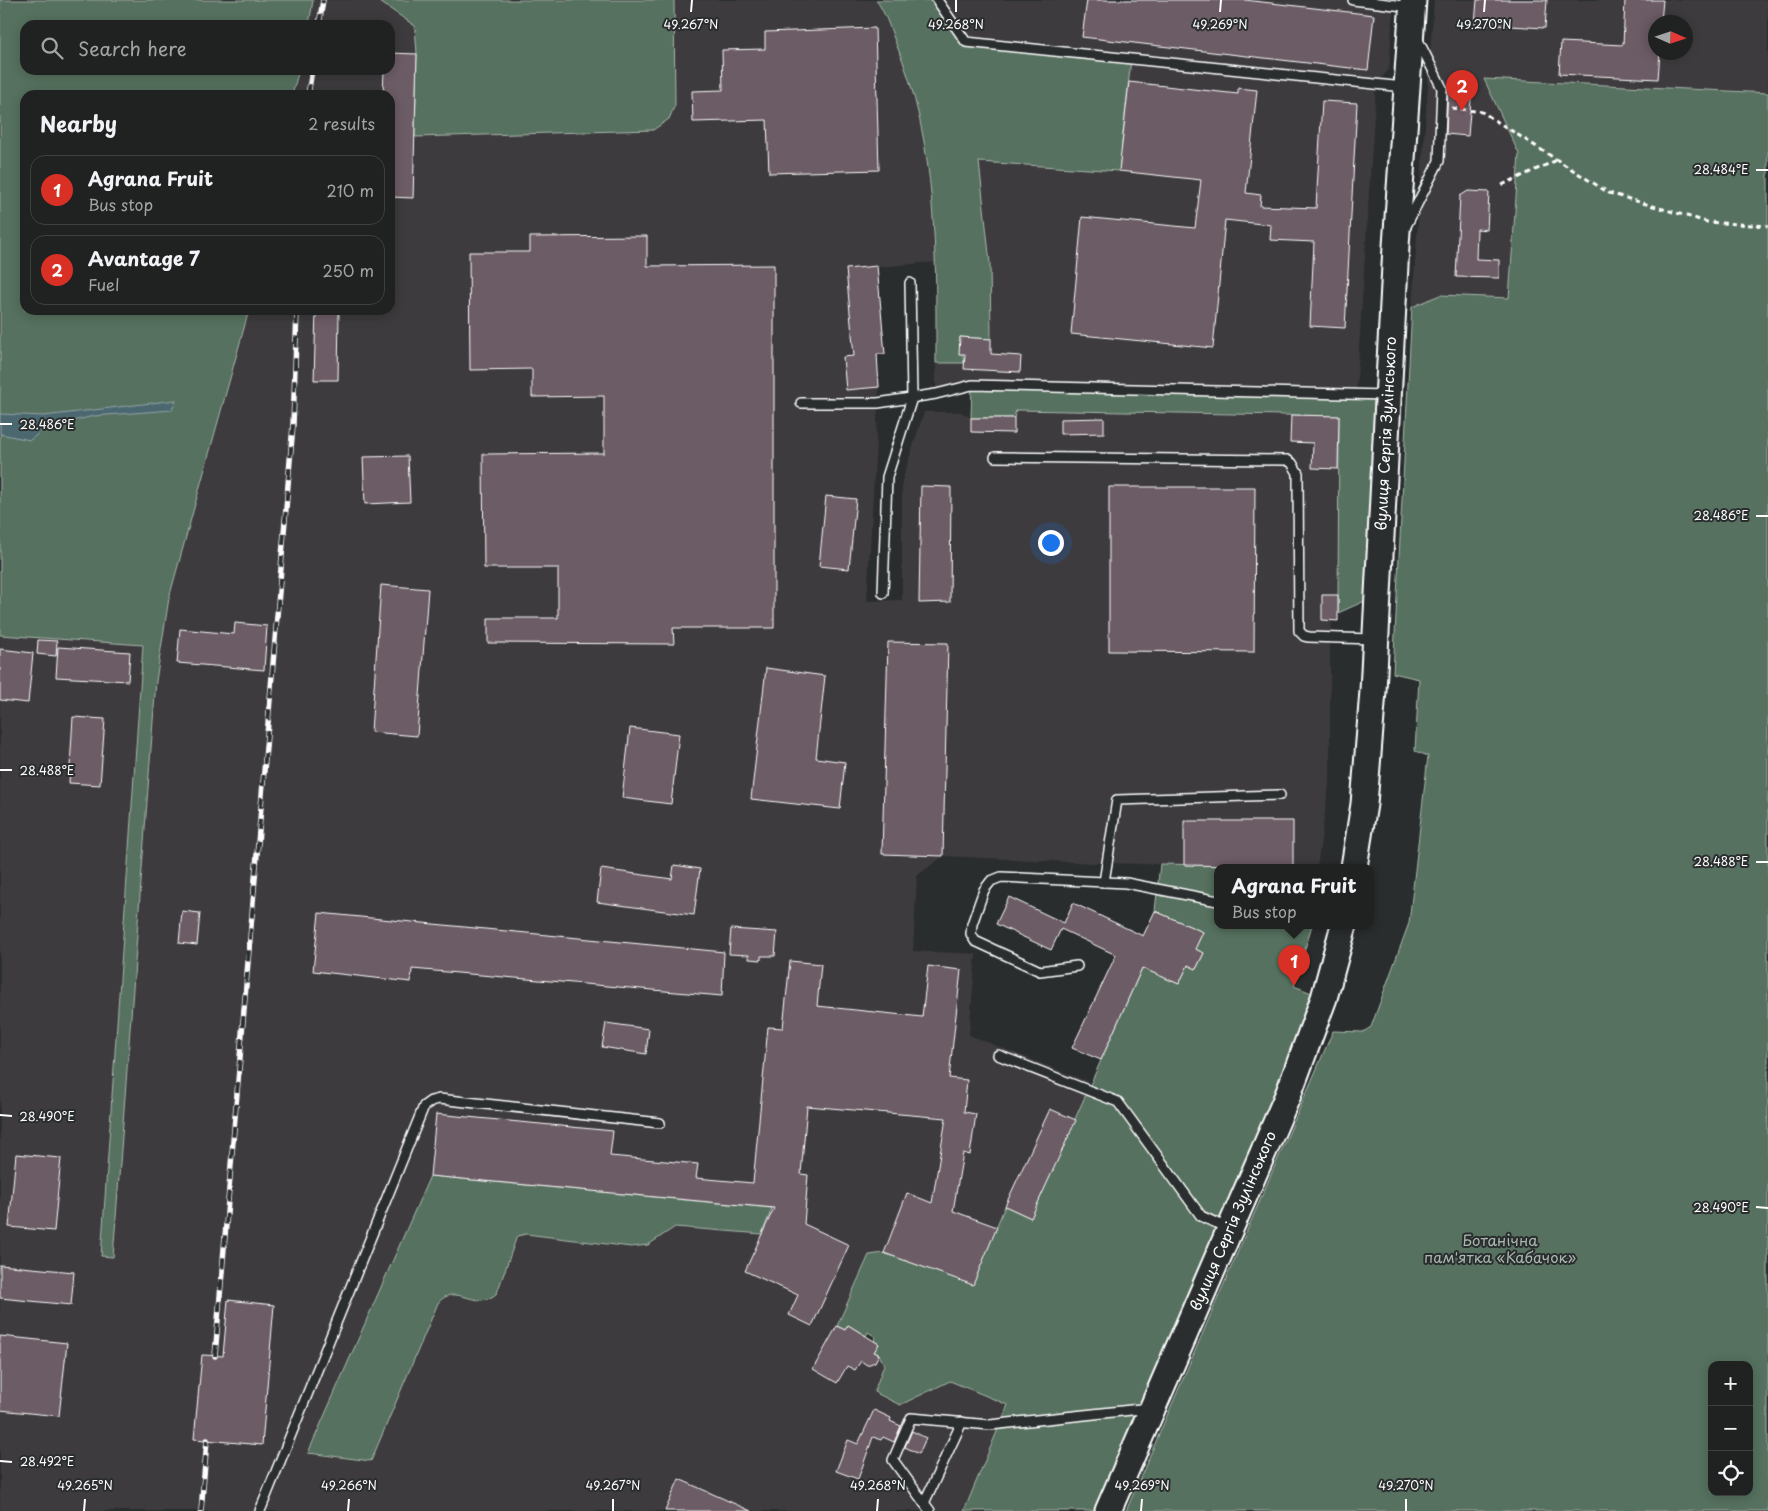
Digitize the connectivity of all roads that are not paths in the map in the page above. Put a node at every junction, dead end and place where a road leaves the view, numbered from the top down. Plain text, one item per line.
1 (937, 0) edge
2 (1353, 0) edge
3 (1412, 11) edge
4 (1407, 87) junction
5 (1396, 246) junction
6 (910, 283) dead end
7 (1388, 395) junction
8 (912, 398) junction
9 (801, 403) dead end
10 (995, 457) dead end
11 (883, 593) dead end
12 (1376, 639) junction
13 (1280, 795) dead end
14 (1354, 864) edge
15 (1104, 882) junction
16 (1214, 900) edge
17 (1343, 929) edge
18 (1077, 966) dead end
19 (998, 1055) dead end
20 (660, 1123) dead end
21 (1231, 1231) junction
22 (1153, 1408) junction
23 (962, 1422) junction
24 (927, 1507) edge
25 (260, 1511) edge
26 (1108, 1511) edge

1 - 4 lane
2 - 3 lane
3 - 4 street, вулиця Сергія Зулінського
3 - 5 lane
4 - 5 street, вулиця Сергія Зулінського
5 - 7 street, вулиця Сергія Зулінського
6 - 8 lane
7 - 8 lane
7 - 12 street, вулиця Сергія Зулінського
8 - 9 lane
8 - 11 lane
10 - 12 lane
12 - 14 street, вулиця Сергія Зулінського
13 - 15 lane
15 - 16 lane
15 - 18 lane
17 - 21 street, вулиця Сергія Зулінського
19 - 21 lane
20 - 25 lane
21 - 22 street, вулиця Сергія Зулінського
22 - 23 lane
22 - 26 street, вулиця Сергія Зулінського
23 - 24 lane
23 - 24 lane

